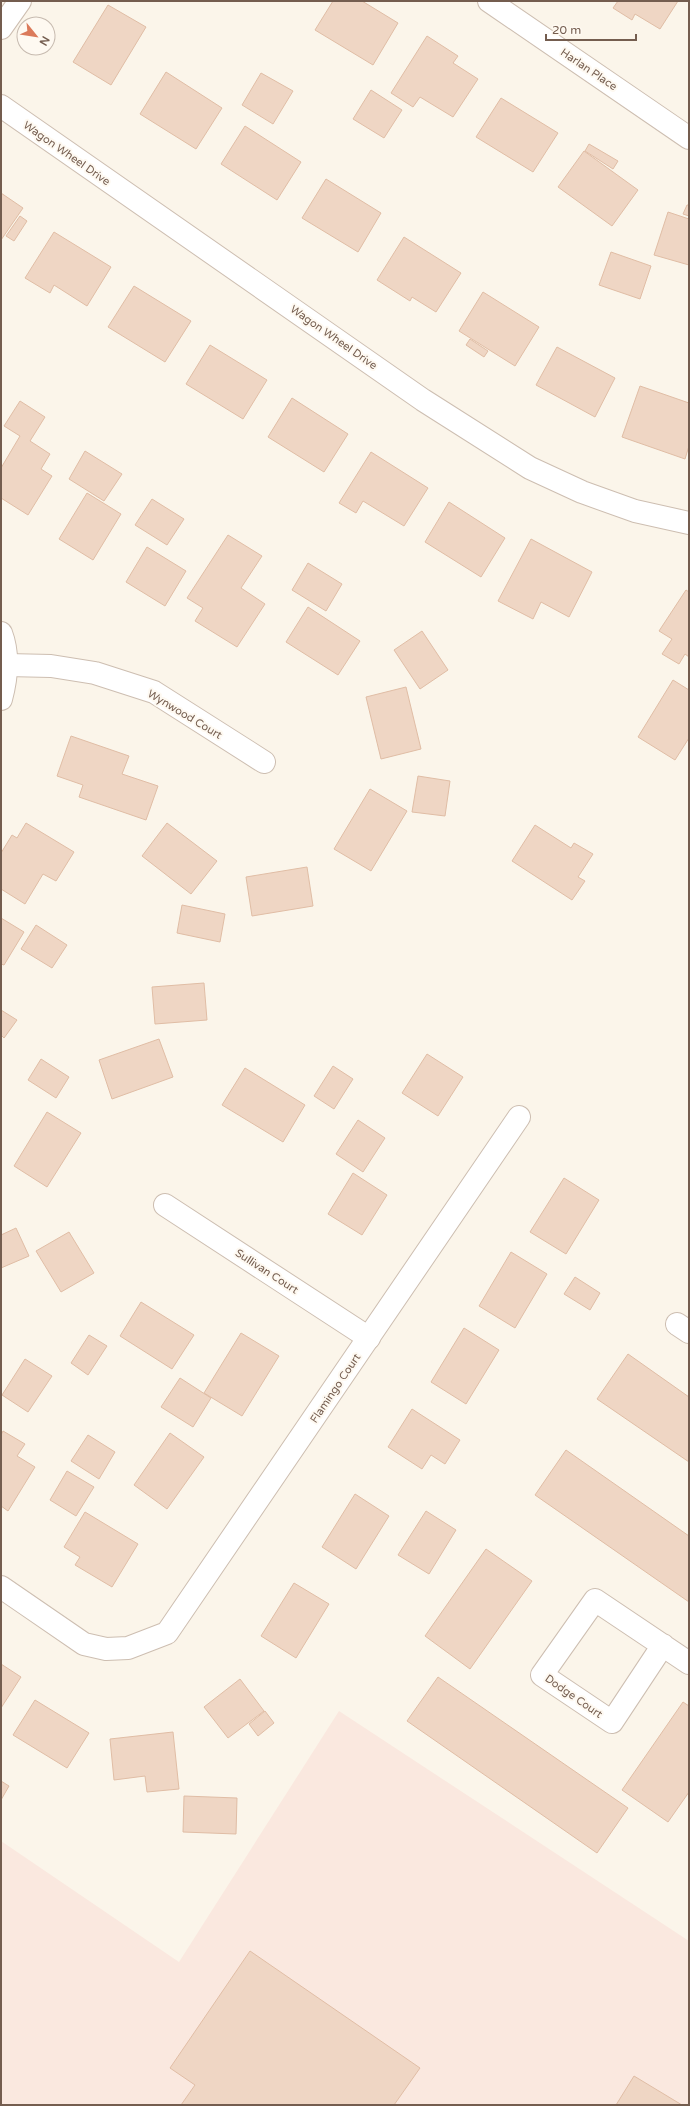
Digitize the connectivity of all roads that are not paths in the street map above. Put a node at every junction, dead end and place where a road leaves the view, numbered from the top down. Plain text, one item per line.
1 (20, 1) edge
2 (489, 1) edge
3 (1, 28) edge
4 (1, 106) edge
5 (689, 138) edge
6 (689, 523) edge
7 (1, 632) edge
8 (7, 665) junction
9 (1, 699) edge
10 (264, 762) dead end
11 (519, 1117) dead end
12 (165, 1205) dead end
13 (368, 1338) junction
14 (1, 1587) edge
15 (663, 1645) junction
16 (689, 1663) edge

1 - 3 street
2 - 5 street, Harlan Place
4 - 6 street, Wagon Wheel Drive
7 - 8 street
8 - 9 street
8 - 10 street, Wynwood Court
11 - 13 street, Flamingo Court
12 - 13 street, Sullivan Court
13 - 14 street, Flamingo Court
15 - 15 street, Dodge Court
15 - 16 street, Dodge Court

